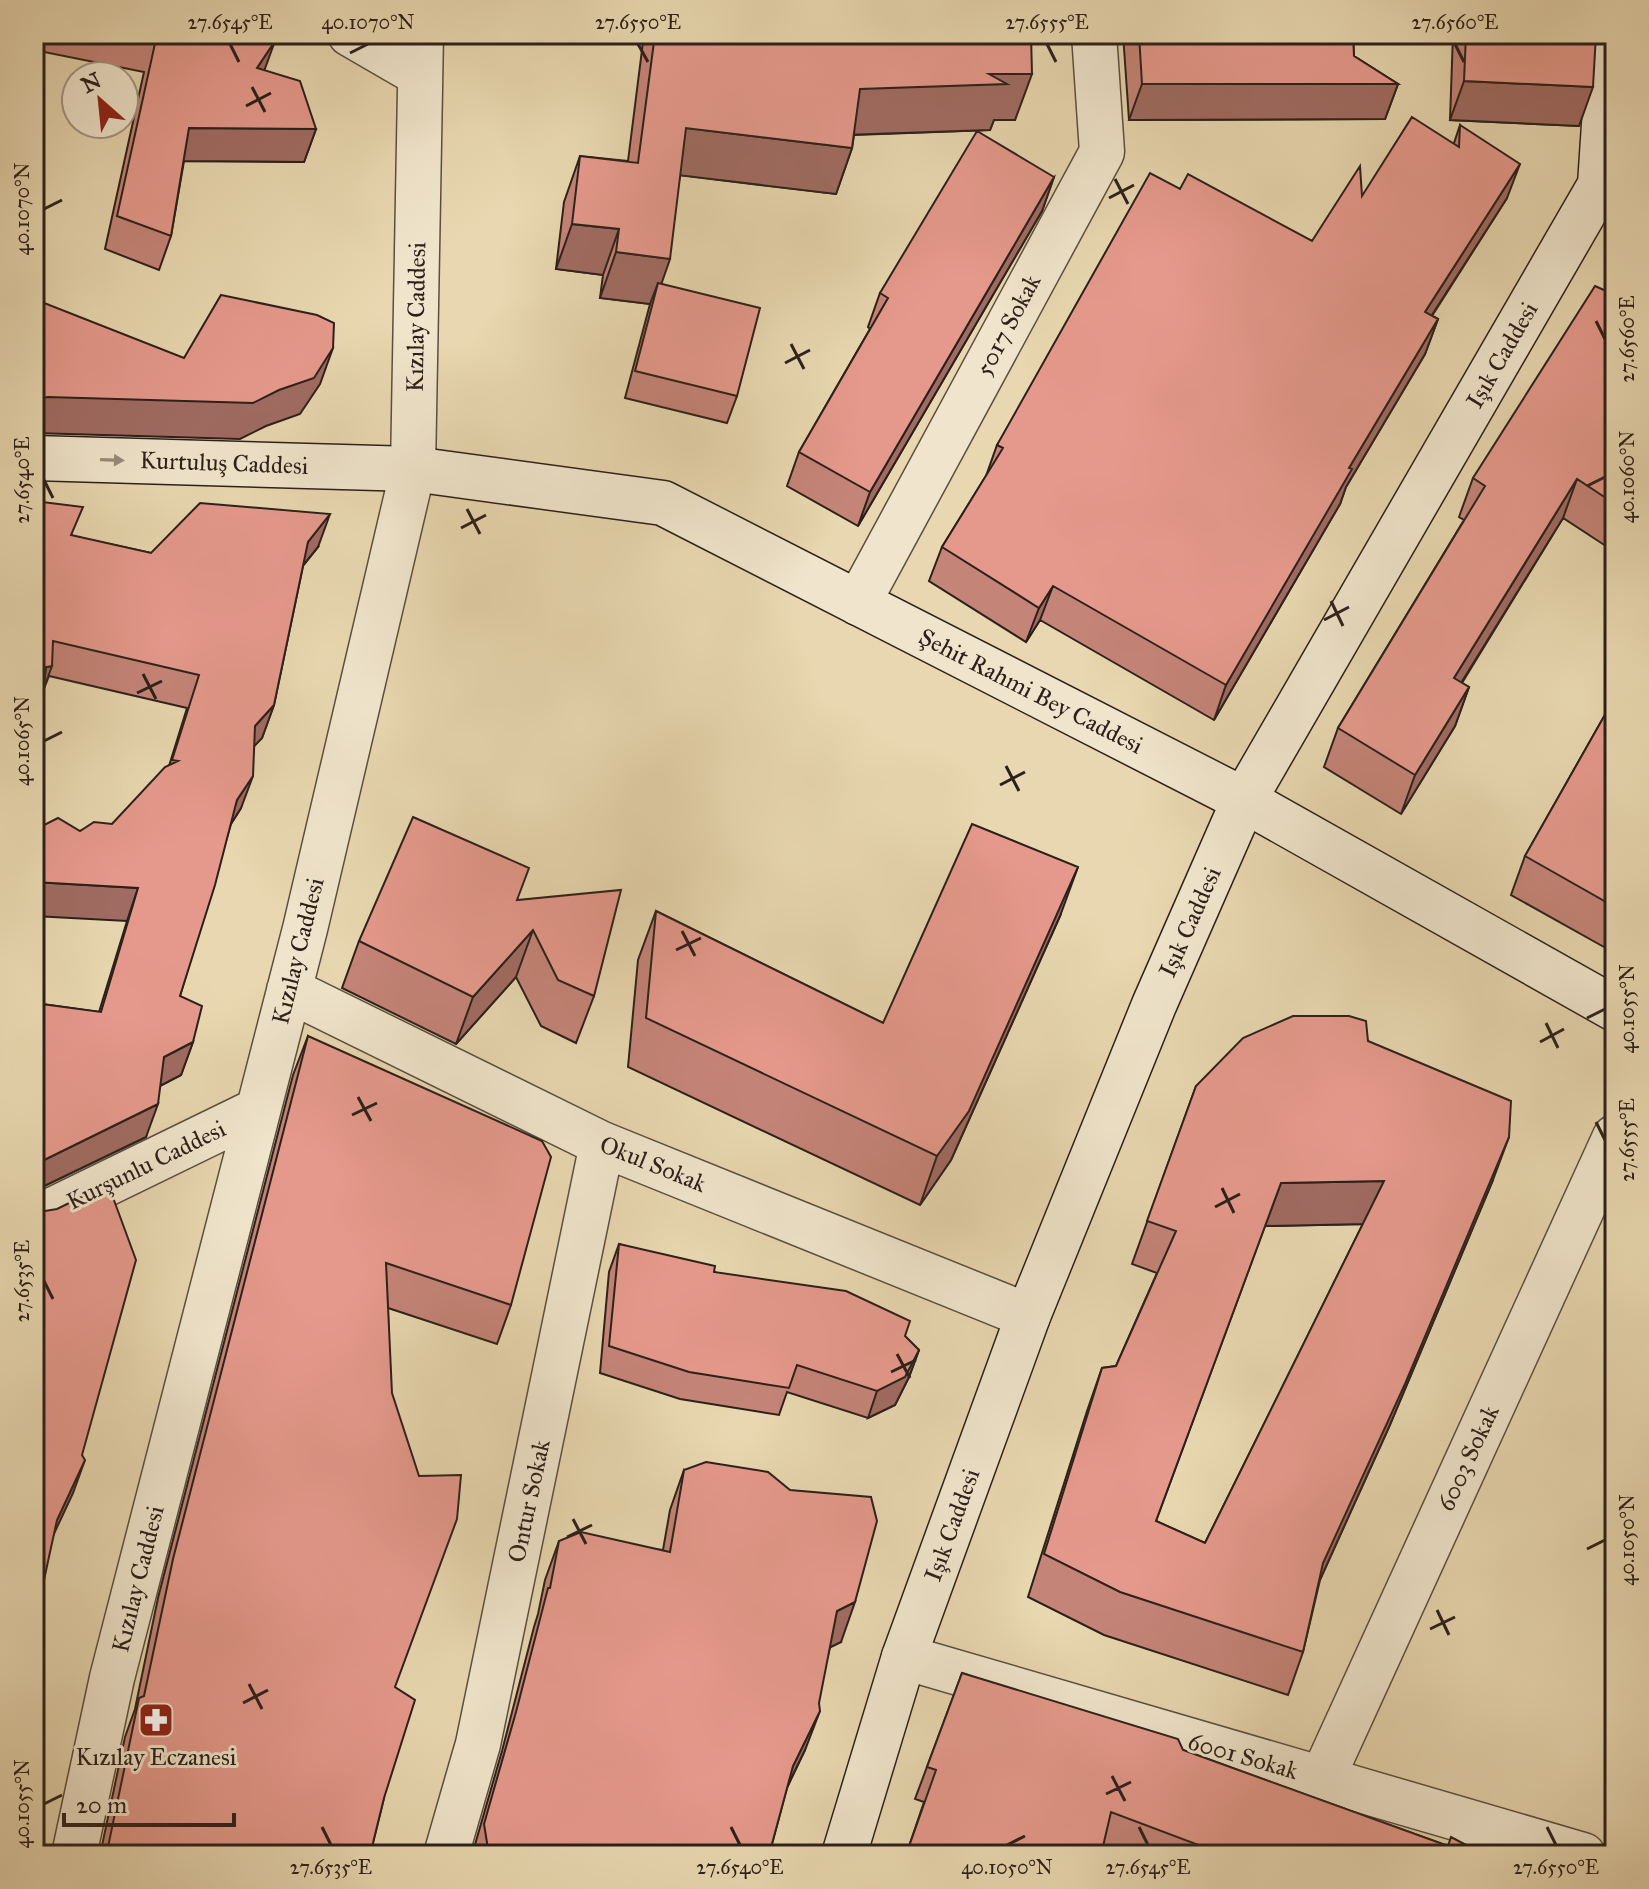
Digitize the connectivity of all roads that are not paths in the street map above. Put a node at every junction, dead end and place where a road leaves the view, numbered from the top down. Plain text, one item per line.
1 (350, 34) edge
2 (1094, 34) edge
3 (1610, 34) edge
4 (420, 54) edge
5 (1608, 189) edge
6 (34, 458) edge
7 (413, 469) junction
8 (858, 603) junction
9 (1244, 800) junction
10 (289, 990) junction
11 (1615, 1009) edge
12 (258, 1110) junction
13 (1615, 1137) edge
14 (602, 1144) junction
15 (34, 1219) edge
16 (1028, 1316) junction
17 (904, 1657) junction
18 (1322, 1779) junction
19 (74, 1855) edge
20 (446, 1855) edge
21 (844, 1855) edge
22 (1583, 1855) edge

1 - 4 street
2 - 8 street, 5017 Sokak
3 - 5 street, Işık Caddesi
4 - 7 street, Kızılay Caddesi
5 - 9 street, Işık Caddesi
6 -> 7 street, Kurtuluş Caddesi
7 - 8 street, Şehit Rahmi Bey Caddesi
7 - 10 street, Kızılay Caddesi
8 - 9 street, Şehit Rahmi Bey Caddesi
9 - 11 street, Şehit Rahmi Bey Caddesi
9 - 16 street, Işık Caddesi
10 - 12 street, Kızılay Caddesi
10 - 14 street, Okul Sokak
12 - 15 street, Kurşunlu Caddesi
12 - 19 street, Kızılay Caddesi
13 - 18 street, 6003 Sokak
14 - 16 street, Okul Sokak
14 - 20 street, Ontur Sokak
16 - 17 street, Işık Caddesi
17 - 18 street, 6001 Sokak
17 - 21 street, Işık Caddesi
18 - 22 street, 6001 Sokak

